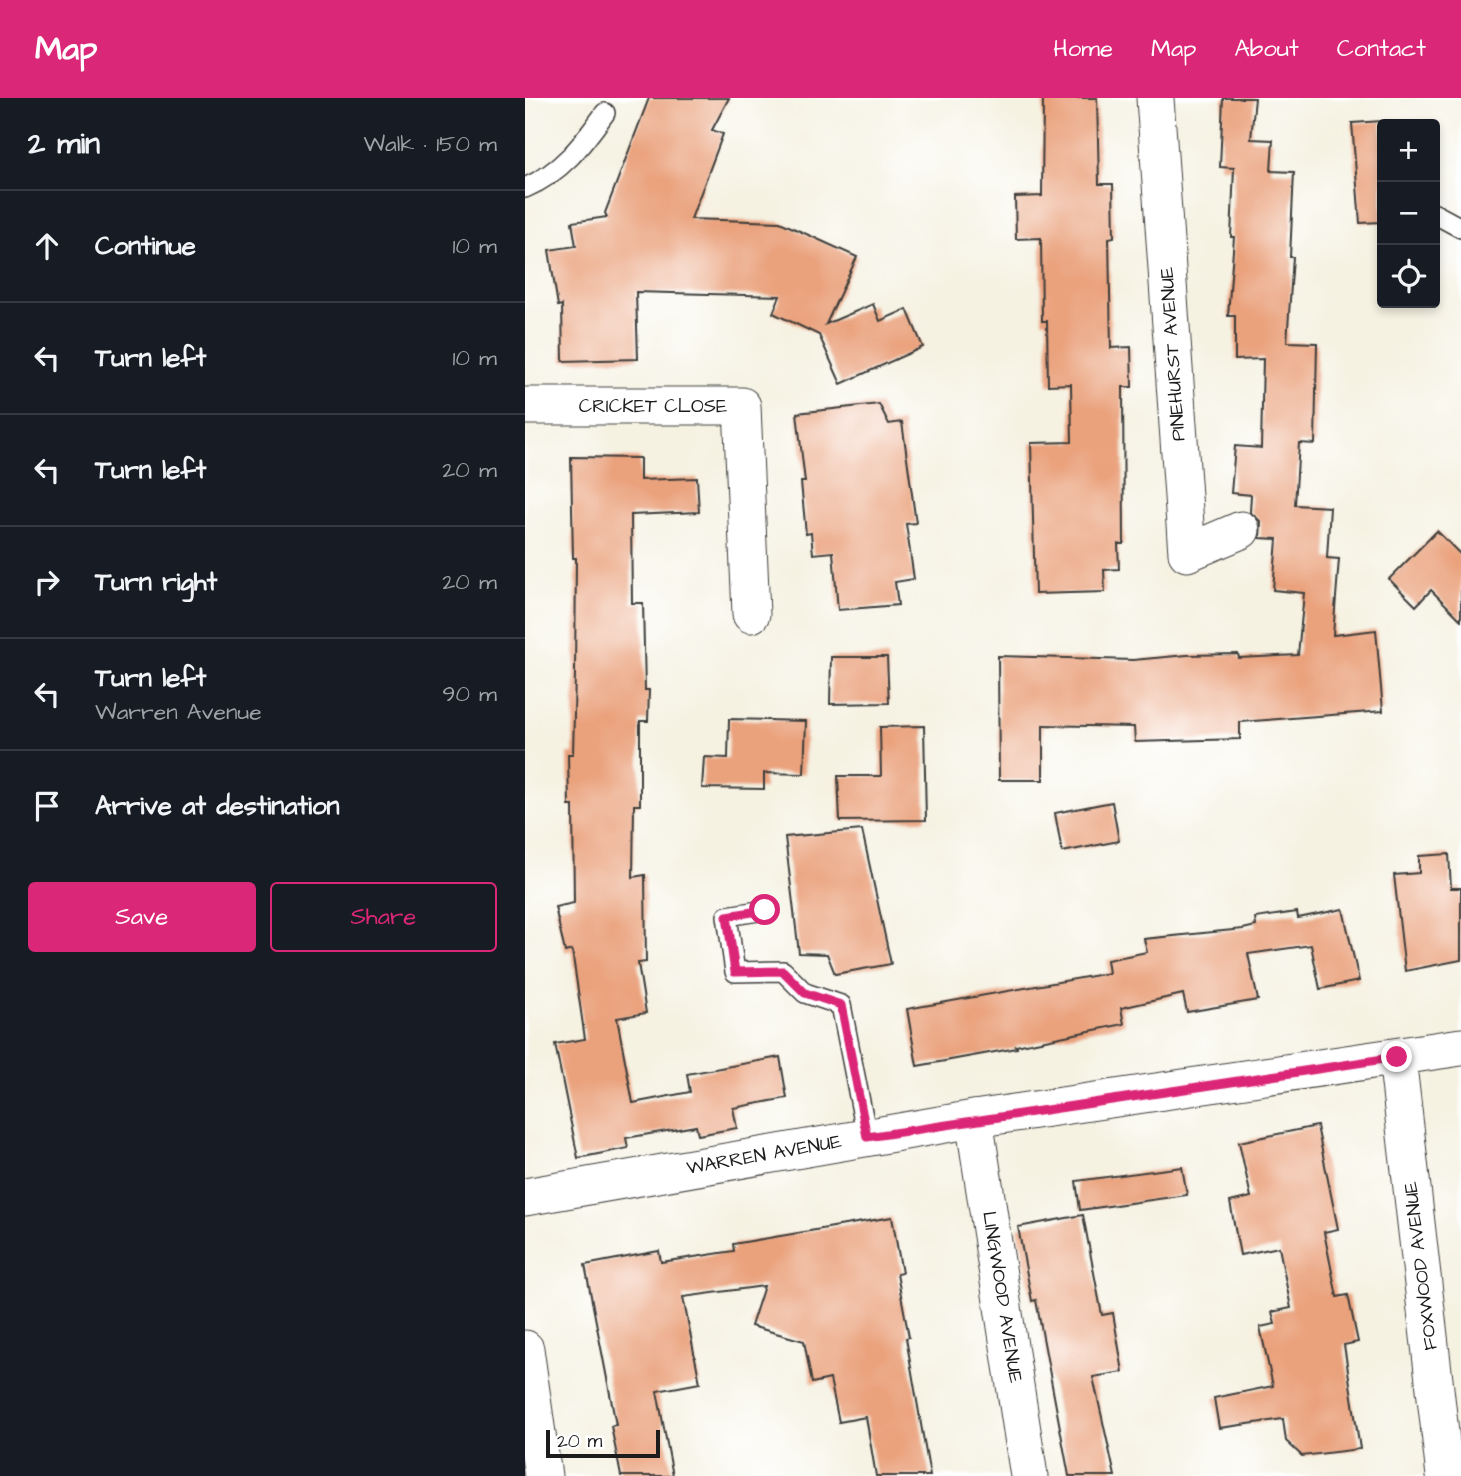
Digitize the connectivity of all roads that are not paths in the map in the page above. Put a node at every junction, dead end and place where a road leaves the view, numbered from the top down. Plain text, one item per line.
1 (1155, 98) edge
2 (605, 113) dead end
3 (525, 188) edge
4 (1440, 217) edge
5 (1461, 228) edge
6 (525, 406) edge
7 (1241, 530) dead end
8 (751, 614) dead end
9 (765, 910) dead end
10 (1461, 1048) edge
11 (1397, 1057) junction
12 (974, 1119) junction
13 (867, 1137) junction
14 (525, 1197) edge
15 (525, 1349) edge
16 (543, 1476) edge
17 (1029, 1476) edge
18 (1445, 1476) edge

1 - 7 street, PINEHURST AVENUE
2 - 3 lane
4 - 5 lane
6 - 8 street, CRICKET CLOSE
9 - 13 lane
10 - 11 street, WARREN AVENUE
11 - 12 street, WARREN AVENUE
11 - 18 street, FOXWOOD AVENUE
12 - 13 street, WARREN AVENUE
12 - 17 street, LINGWOOD AVENUE
13 - 14 street, WARREN AVENUE
15 - 16 street

